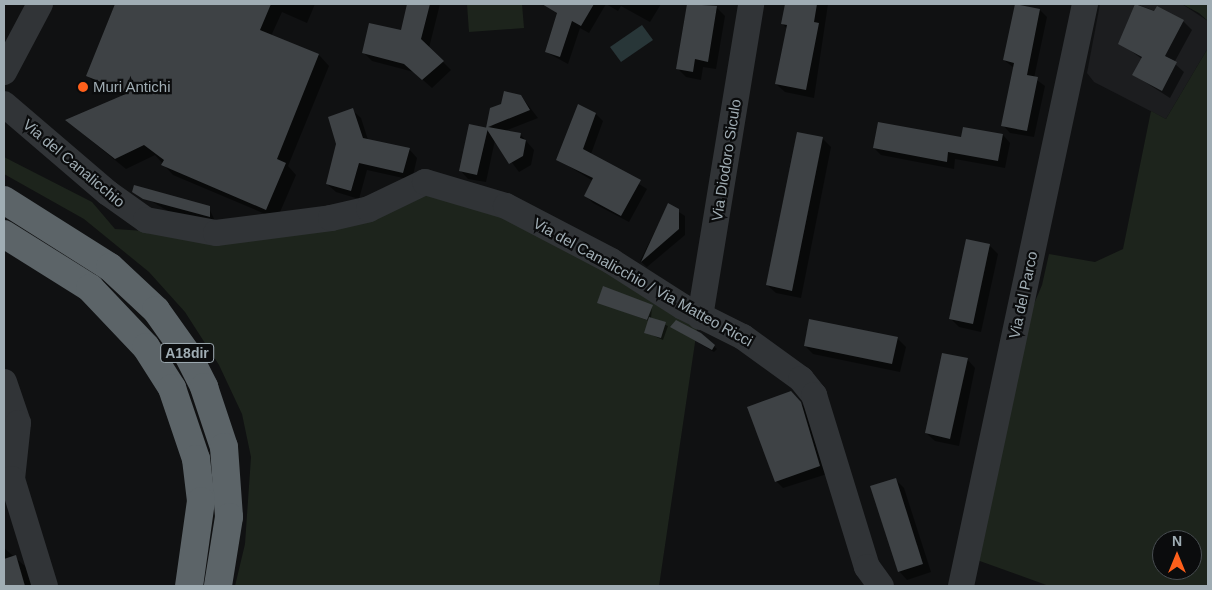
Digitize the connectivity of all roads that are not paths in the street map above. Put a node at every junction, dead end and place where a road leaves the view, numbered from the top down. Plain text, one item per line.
1 (40, 4) edge
2 (751, 4) edge
3 (1085, 4) edge
4 (4, 72) edge
5 (4, 104) edge
6 (4, 200) edge
7 (146, 220) joint
8 (4, 234) edge
9 (700, 317) junction
10 (4, 382) edge
11 (45, 586) edge
12 (189, 586) edge
13 (218, 586) edge
14 (881, 586) edge
15 (960, 586) edge

1 - 4 street
2 - 9 street, Via Diodoro Siculo
3 - 15 street, Via del Parco
5 - 7 street, Via del Canalicchio
6 - 13 highway, A18dir
7 - 9 street, Via del Canalicchio / Via Matteo Ricci
8 - 12 highway, A18dir
9 - 14 street, Via del Canalicchio / Via Matteo Ricci
10 - 11 street

